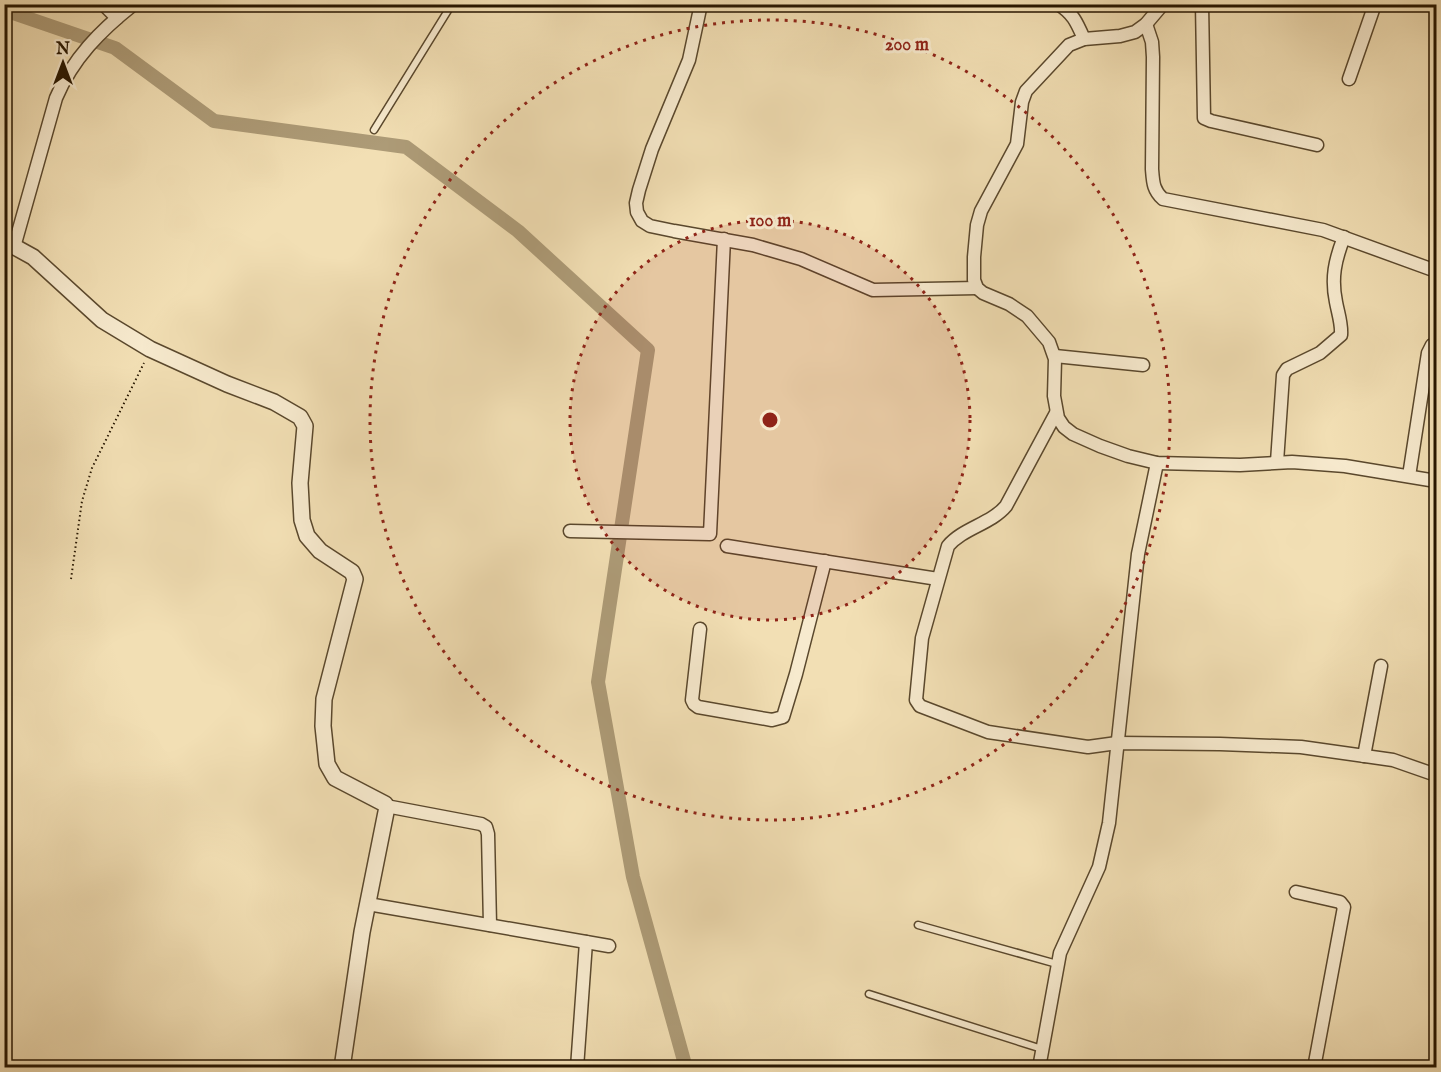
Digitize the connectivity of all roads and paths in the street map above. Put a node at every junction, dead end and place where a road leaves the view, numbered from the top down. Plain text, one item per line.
1 (103, 4) edge
2 (134, 4) edge
3 (452, 4) edge
4 (701, 4) edge
5 (1058, 4) edge
6 (1163, 4) edge
7 (1202, 4) edge
8 (1375, 4) edge
9 (117, 18) junction
10 (1146, 24) junction
11 (1084, 39) junction
12 (1349, 79) dead end
13 (374, 130) dead end
14 (1317, 144) dead end
15 (1344, 237) junction
16 (724, 239) junction
17 (10, 244) edge
18 (1437, 271) edge
19 (978, 288) junction
20 (1437, 344) edge
21 (150, 349) junction
22 (1054, 356) junction
23 (1143, 365) dead end
24 (1056, 413) junction
25 (1277, 462) junction
26 (1156, 463) junction
27 (1408, 476) junction
28 (1437, 481) edge
29 (570, 531) dead end
30 (727, 546) dead end
31 (825, 561) junction
32 (71, 579) dead end
33 (938, 579) junction
34 (700, 629) dead end
35 (1381, 666) dead end
36 (1118, 743) junction
37 (1364, 756) junction
38 (1437, 775) edge
39 (386, 806) junction
40 (1296, 892) dead end
41 (368, 904) junction
42 (490, 925) junction
43 (918, 925) dead end
44 (586, 942) junction
45 (609, 946) dead end
46 (1057, 964) junction
47 (868, 994) dead end
48 (1042, 1049) junction
49 (342, 1068) edge
50 (577, 1068) edge
51 (1039, 1068) edge
52 (1314, 1068) edge

1 - 9 street
2 - 9 street
3 - 13 lane
4 - 16 street
5 - 11 street
6 - 10 street
7 - 14 street
8 - 12 street
9 - 17 street
10 - 11 street
10 - 15 street
11 - 19 street
15 - 18 street
15 - 25 street
16 - 19 street
16 - 29 street
17 - 21 street
19 - 22 street
20 - 27 street
21 - 32 path
21 - 39 street
22 - 23 street
22 - 24 street
24 - 26 street
24 - 33 street
25 - 26 street
25 - 27 street
26 - 36 street
27 - 28 street
30 - 31 street
31 - 33 street
31 - 34 street
33 - 36 street
35 - 37 street
36 - 37 street
36 - 46 street
37 - 38 street
39 - 41 street
39 - 42 street
40 - 52 street
41 - 42 street
41 - 49 street
42 - 44 street
43 - 46 lane
44 - 45 street
44 - 50 street
46 - 48 street
47 - 48 lane
48 - 51 street

